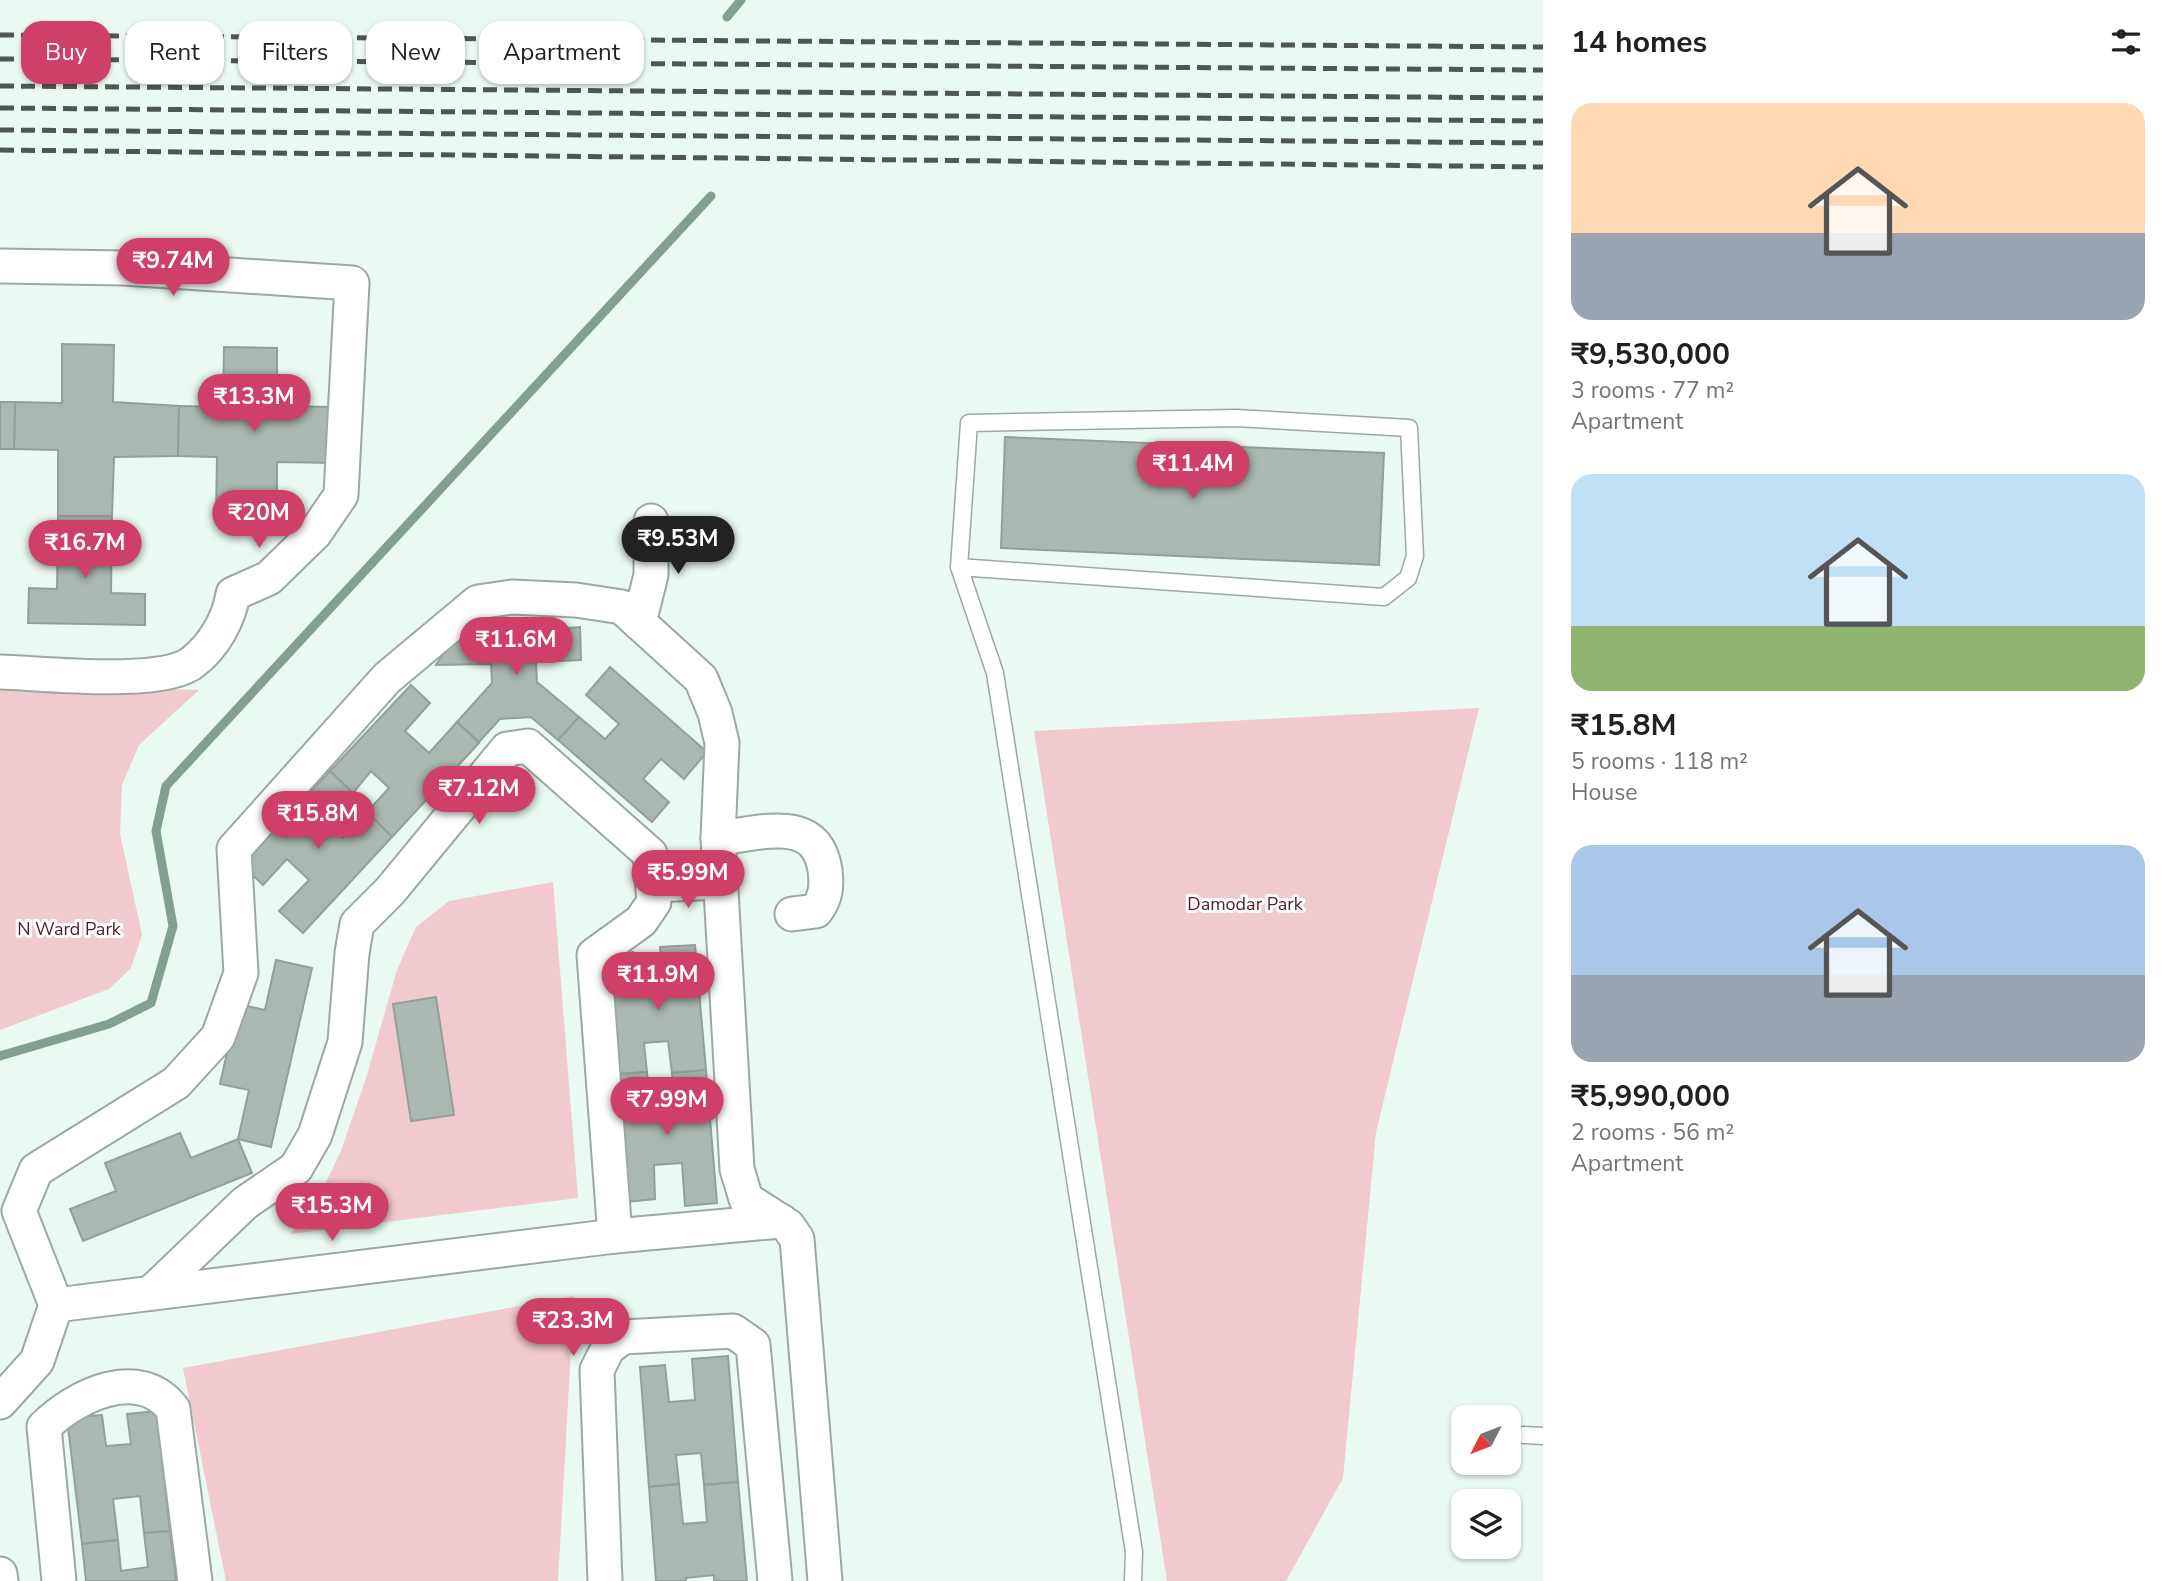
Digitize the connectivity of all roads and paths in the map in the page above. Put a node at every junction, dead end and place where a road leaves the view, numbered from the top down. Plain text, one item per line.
1 (0, 265) edge
2 (650, 521) dead end
3 (959, 567) junction
4 (639, 623) junction
5 (0, 672) edge
6 (718, 838) junction
7 (720, 882) junction
8 (653, 885) junction
9 (792, 915) dead end
10 (781, 1221) junction
11 (615, 1236) junction
12 (151, 1293) junction
13 (56, 1305) junction
14 (0, 1402) edge
15 (1524, 1435) dead end
16 (1543, 1436) edge
17 (0, 1574) edge
18 (1, 1581) edge
19 (59, 1581) edge
20 (195, 1581) edge
21 (605, 1581) edge
22 (775, 1581) edge
23 (825, 1581) edge
24 (1133, 1581) edge

1 - 5 street
2 - 4 street
3 - 3 lane
3 - 24 lane
4 - 6 street
4 - 13 street
6 - 7 street
6 - 9 street
7 - 8 street
7 - 10 street
8 - 11 street
8 - 12 street
10 - 11 street
10 - 23 street
11 - 12 street
12 - 13 street
13 - 14 street
15 - 16 lane
17 - 18 street
19 - 20 street
21 - 22 street

